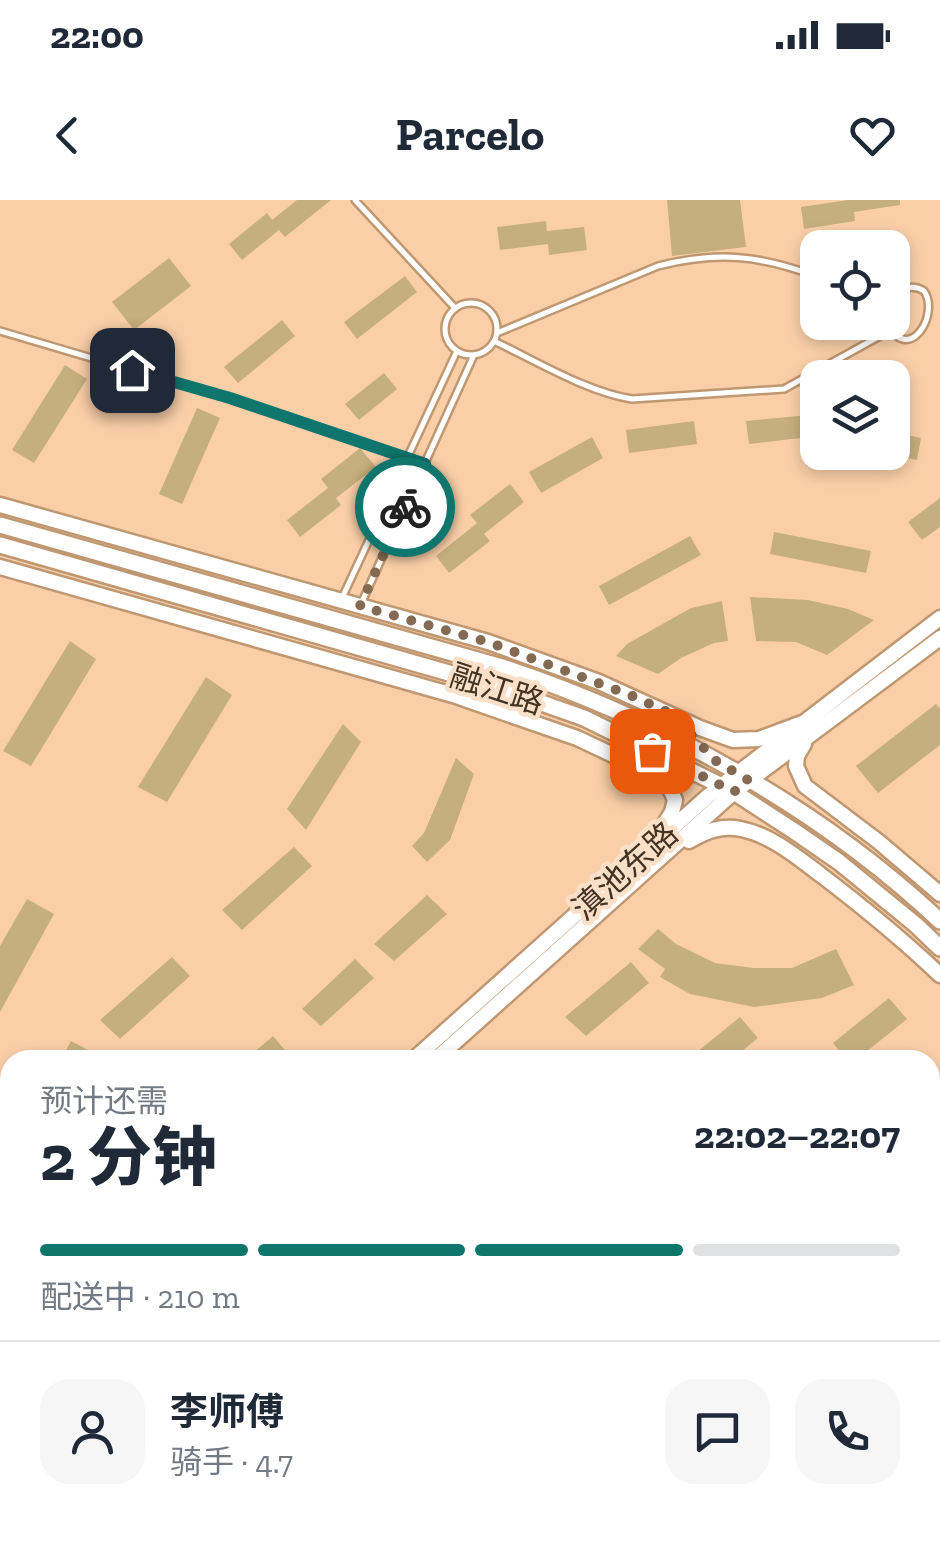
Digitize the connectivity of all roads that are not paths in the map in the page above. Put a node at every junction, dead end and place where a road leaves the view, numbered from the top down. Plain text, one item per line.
1 (355, 200) edge
2 (800, 272) edge
3 (910, 288) edge
4 (455, 308) junction
5 (936, 318) dead end
6 (933, 326) dead end
7 (0, 332) edge
8 (497, 333) junction
9 (872, 340) edge
10 (910, 340) edge
11 (494, 341) junction
12 (457, 351) junction
13 (474, 355) junction
14 (408, 457) junction
15 (425, 464) junction
16 (0, 504) edge
17 (0, 524) edge
18 (0, 545) edge
19 (0, 568) edge
20 (341, 601) junction
21 (360, 606) junction
22 (940, 618) edge
23 (940, 638) edge
24 (672, 714) junction
25 (806, 729) junction
26 (615, 754) junction
27 (716, 761) junction
28 (674, 762) junction
29 (742, 777) junction
30 (728, 789) junction
31 (812, 820) junction
32 (858, 826) junction
33 (648, 849) junction
34 (651, 866) junction
35 (940, 894) edge
36 (940, 921) edge
37 (940, 948) edge
38 (940, 976) edge
39 (424, 1050) edge
40 (447, 1050) edge

1 - 4 lane
2 - 8 lane
3 - 5 lane
4 - 8 lane
4 - 12 lane
6 - 10 lane
7 - 14 lane
8 - 11 lane
9 - 11 lane
11 - 13 lane
12 - 13 lane
12 - 14 lane
13 - 15 lane
14 - 15 lane
14 - 20 lane
15 - 21 lane
16 - 20 street
17 - 27 main road, 融江路
18 - 28 main road, 融江路
19 - 26 street
20 - 21 street
21 - 24 street
22 - 25 street, 滇池东路
23 - 25 street, 滇池东路
24 - 25 street
24 - 27 street
25 - 29 street, 滇池东路
25 - 32 street
26 - 28 street
26 - 33 street
27 - 29 main road, 融江路
28 - 30 main road, 融江路
29 - 30 street, 滇池东路
29 - 31 main road, 融江路
30 - 33 street, 滇池东路
30 - 34 street, 滇池东路
30 - 37 main road, 融江路
31 - 32 street
31 - 36 main road, 融江路
32 - 35 street
33 - 39 street, 滇池东路
34 - 38 street
34 - 40 street, 滇池东路

